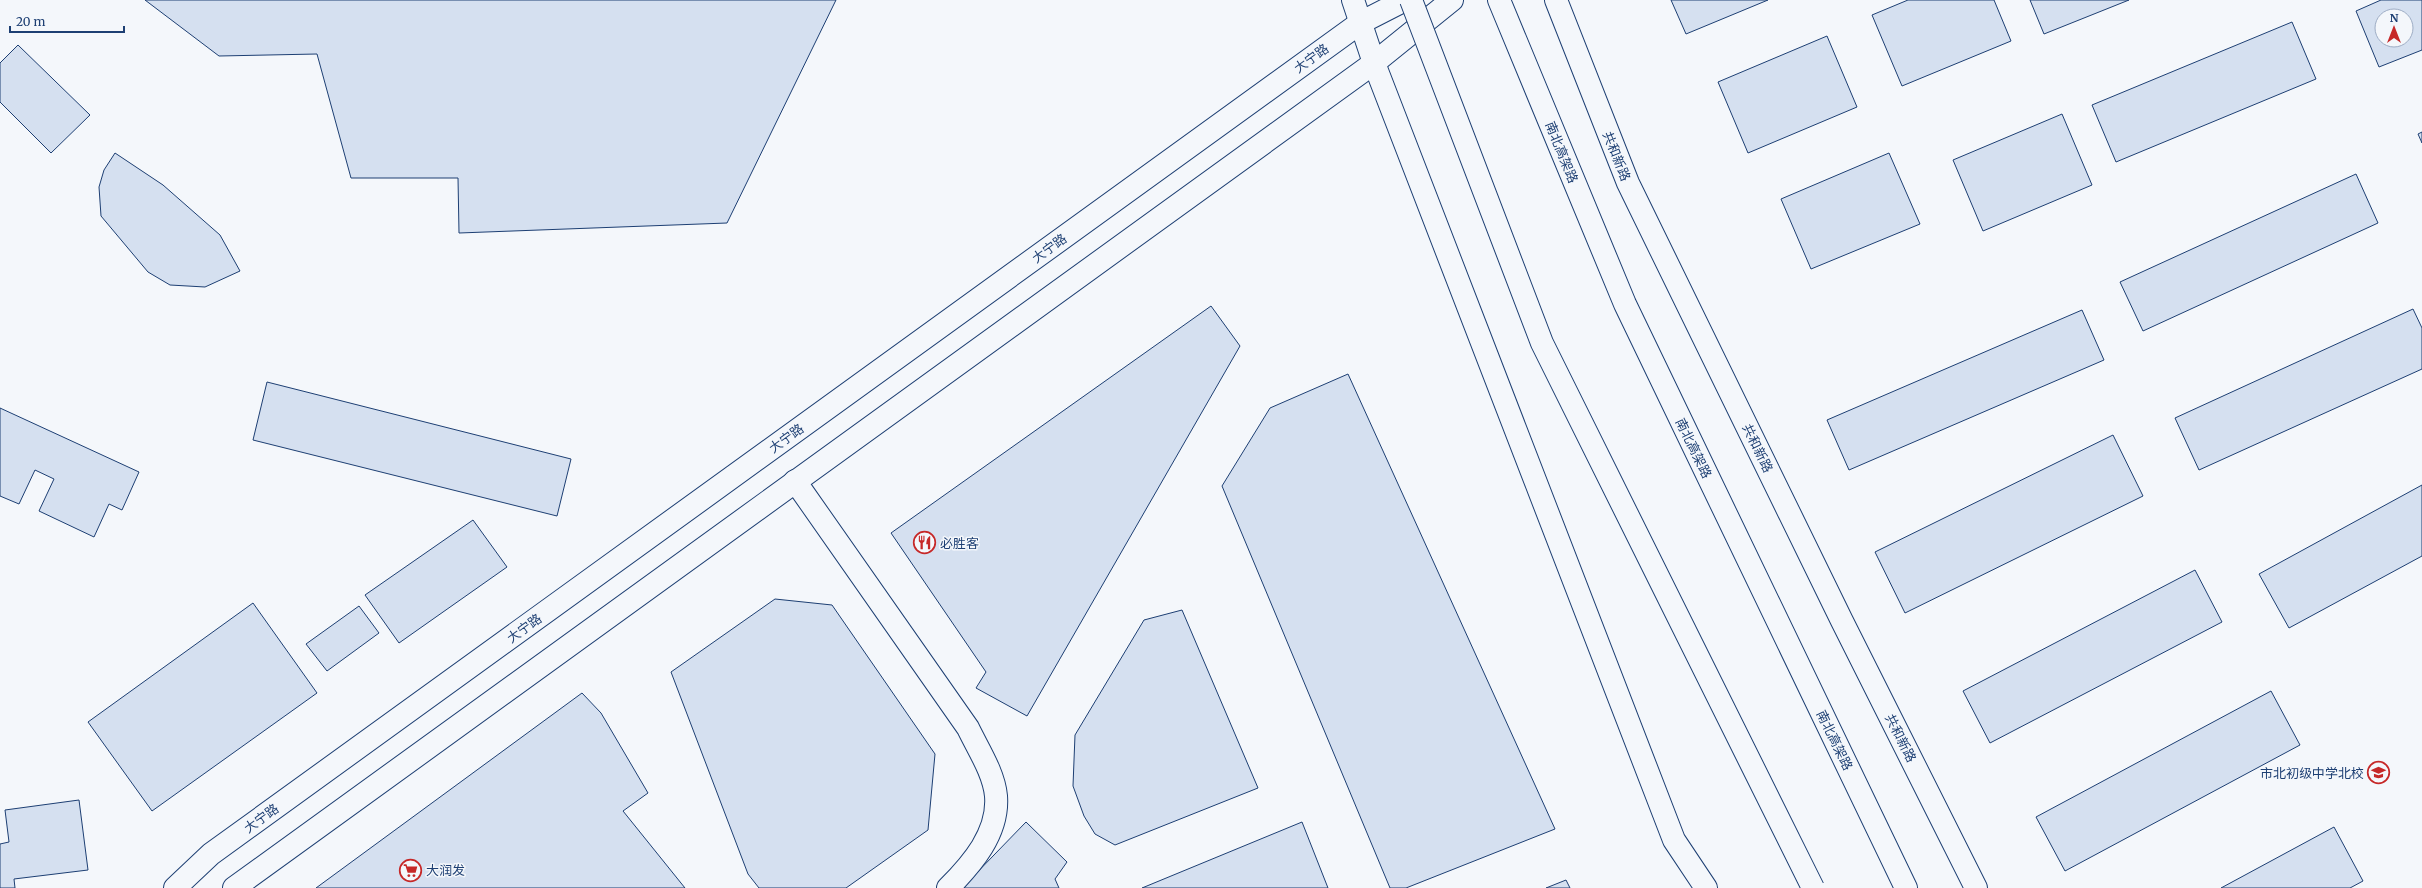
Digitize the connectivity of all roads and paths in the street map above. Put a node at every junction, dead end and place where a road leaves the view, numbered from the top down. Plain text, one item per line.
1 (1353, 0) edge
2 (1405, 0) edge
3 (1410, 0) edge
4 (1452, 0) edge
5 (1499, 0) edge
6 (1556, 0) edge
7 (1360, 23) junction
8 (1374, 63) junction
9 (796, 481) junction
10 (175, 888) edge
11 (234, 888) edge
12 (948, 888) edge
13 (1706, 888) edge
14 (1813, 888) edge
15 (1906, 888) edge
16 (1976, 888) edge

1 - 7 main road
2 - 7 main road, 大宁路
3 - 14 main road, bridge
4 - 8 main road
5 - 15 main road, 南北高架路
6 - 16 main road, 共和新路
7 - 8 main road
7 - 10 main road, 大宁路
8 - 9 main road
8 - 13 main road
9 - 11 main road
9 - 12 main road

